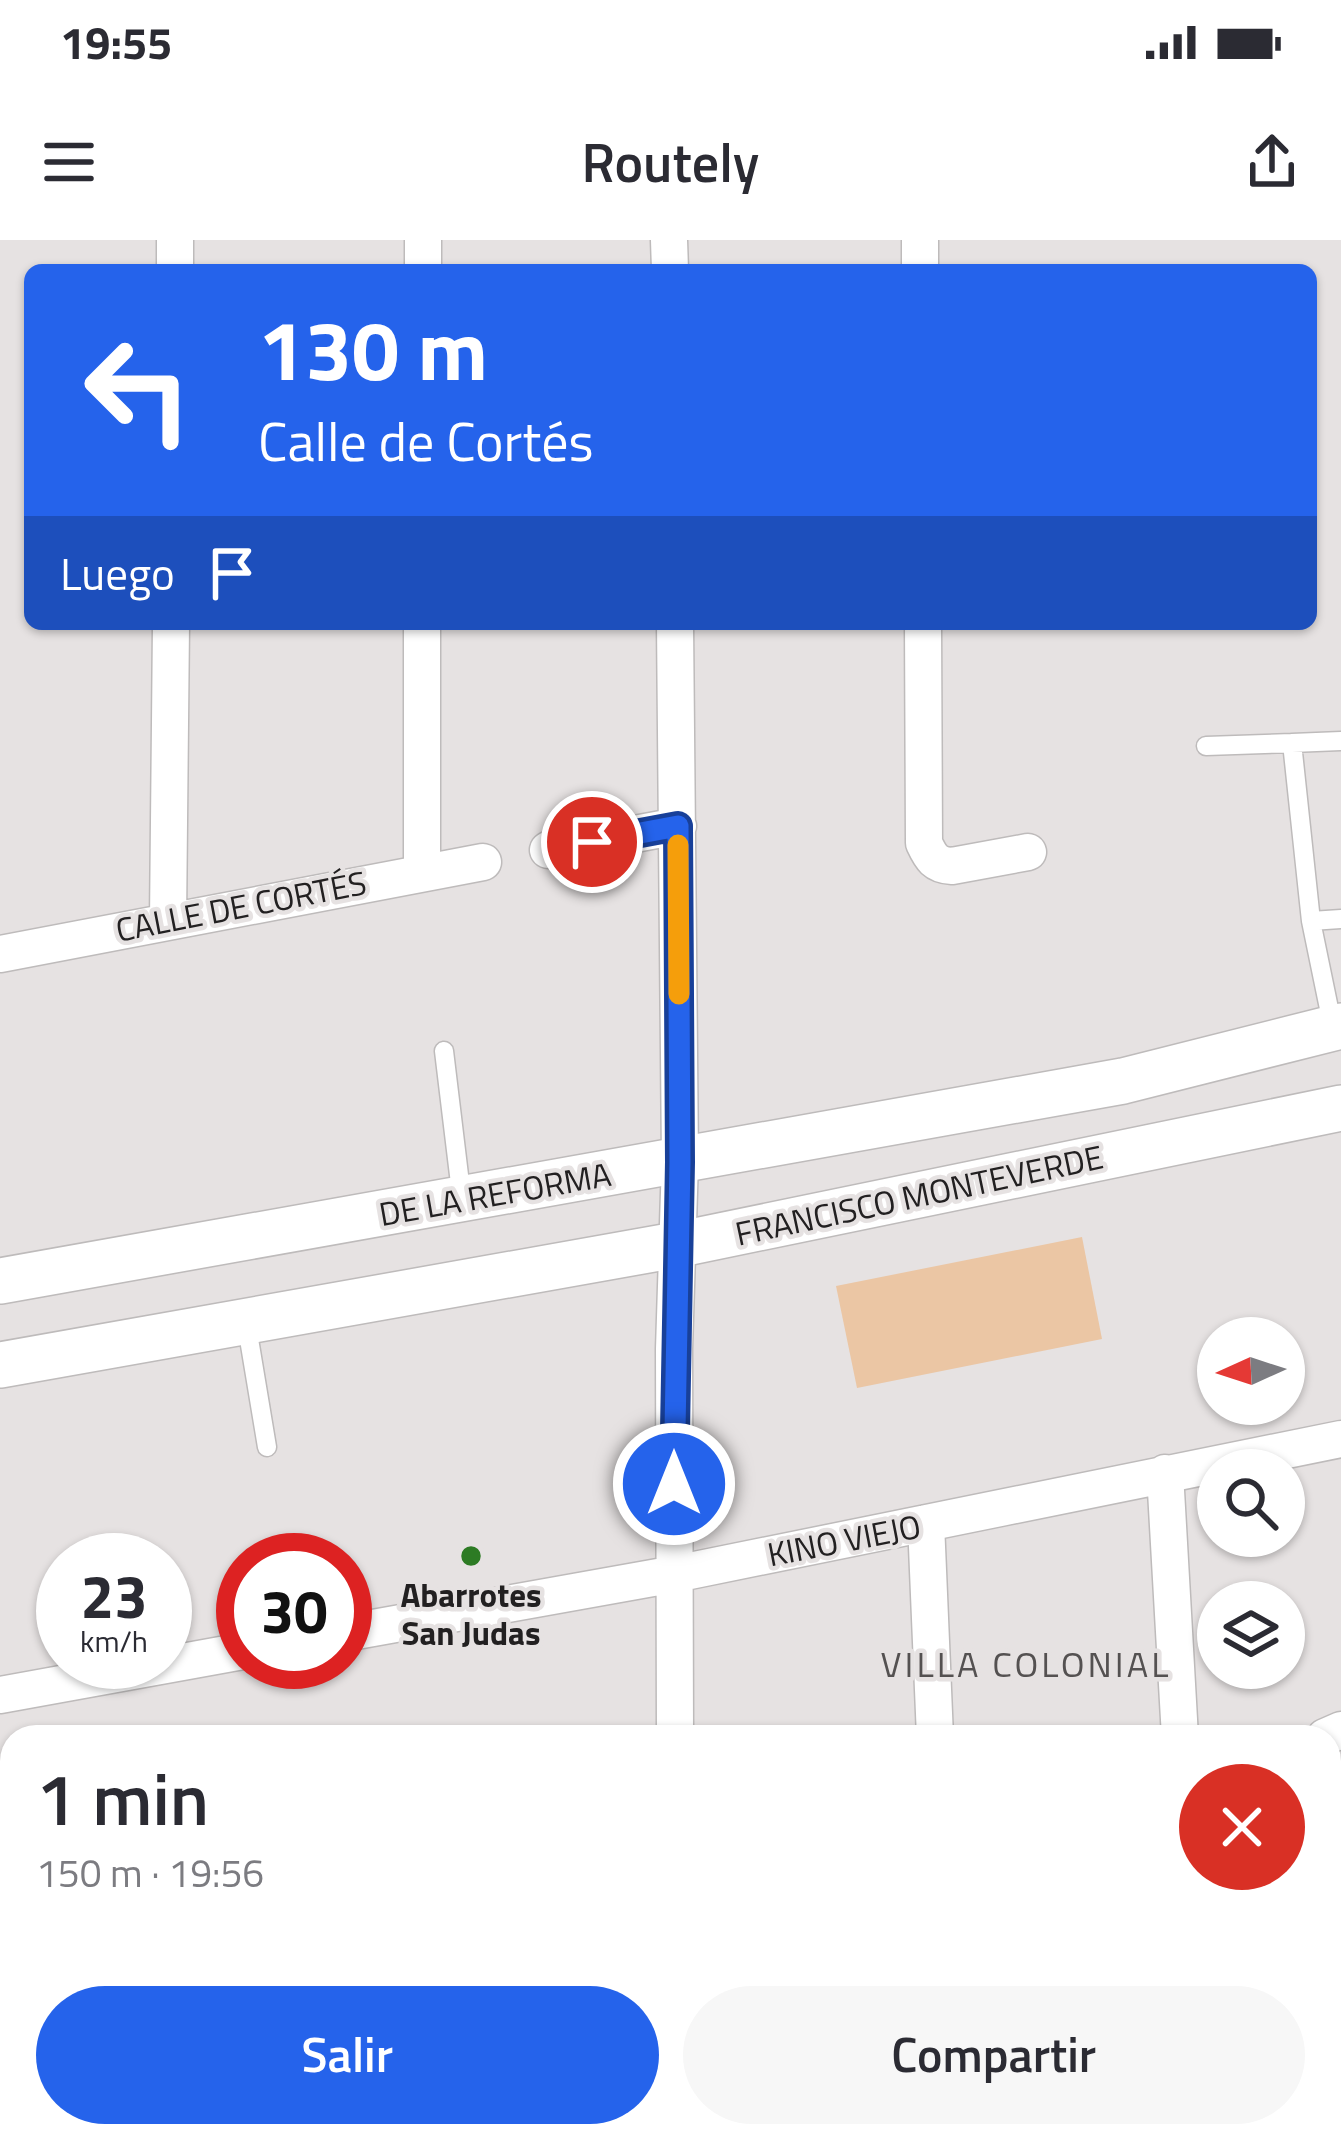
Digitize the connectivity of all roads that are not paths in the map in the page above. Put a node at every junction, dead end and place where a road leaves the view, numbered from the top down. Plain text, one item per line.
1 (171, 630) edge
2 (422, 630) edge
3 (675, 630) edge
4 (923, 630) edge
5 (1341, 740) edge
6 (1292, 743) junction
7 (1206, 746) dead end
8 (678, 826) junction
9 (548, 850) dead end
10 (1028, 852) dead end
11 (483, 862) dead end
12 (422, 871) junction
13 (1341, 919) edge
14 (168, 921) junction
15 (1311, 921) junction
16 (0, 954) edge
17 (1337, 1027) edge
18 (444, 1051) dead end
19 (1341, 1108) edge
20 (680, 1162) junction
21 (462, 1200) junction
22 (676, 1245) junction
23 (0, 1281) edge
24 (246, 1322) junction
25 (0, 1365) edge
26 (1341, 1439) edge
27 (267, 1447) dead end
28 (1166, 1473) junction
29 (926, 1523) junction
30 (675, 1574) junction
31 (372, 1628) edge
32 (216, 1657) edge
33 (0, 1695) edge
34 (675, 1725) edge
35 (934, 1725) edge
36 (1179, 1725) edge

1 - 14 street
2 - 12 street
3 - 8 street
4 - 10 street
5 - 6 lane
6 - 7 lane
6 - 15 lane
8 - 9 street
8 - 20 street
11 - 12 street, CALLE DE CORTÉS
12 - 14 street, CALLE DE CORTÉS
13 - 15 lane
14 - 16 street, CALLE DE CORTÉS
15 - 17 lane
17 - 20 street, DE LA REFORMA
18 - 21 lane
19 - 22 street, FRANCISCO MONTEVERDE
20 - 21 street, DE LA REFORMA
20 - 22 street
21 - 23 street, DE LA REFORMA
22 - 24 street, FRANCISCO MONTEVERDE
22 - 30 street
24 - 25 street, FRANCISCO MONTEVERDE
24 - 27 lane
26 - 28 street, KINO VIEJO
28 - 29 street, KINO VIEJO
28 - 36 street
29 - 30 street, KINO VIEJO
29 - 35 street
30 - 31 street, KINO VIEJO
30 - 34 street
32 - 33 street

